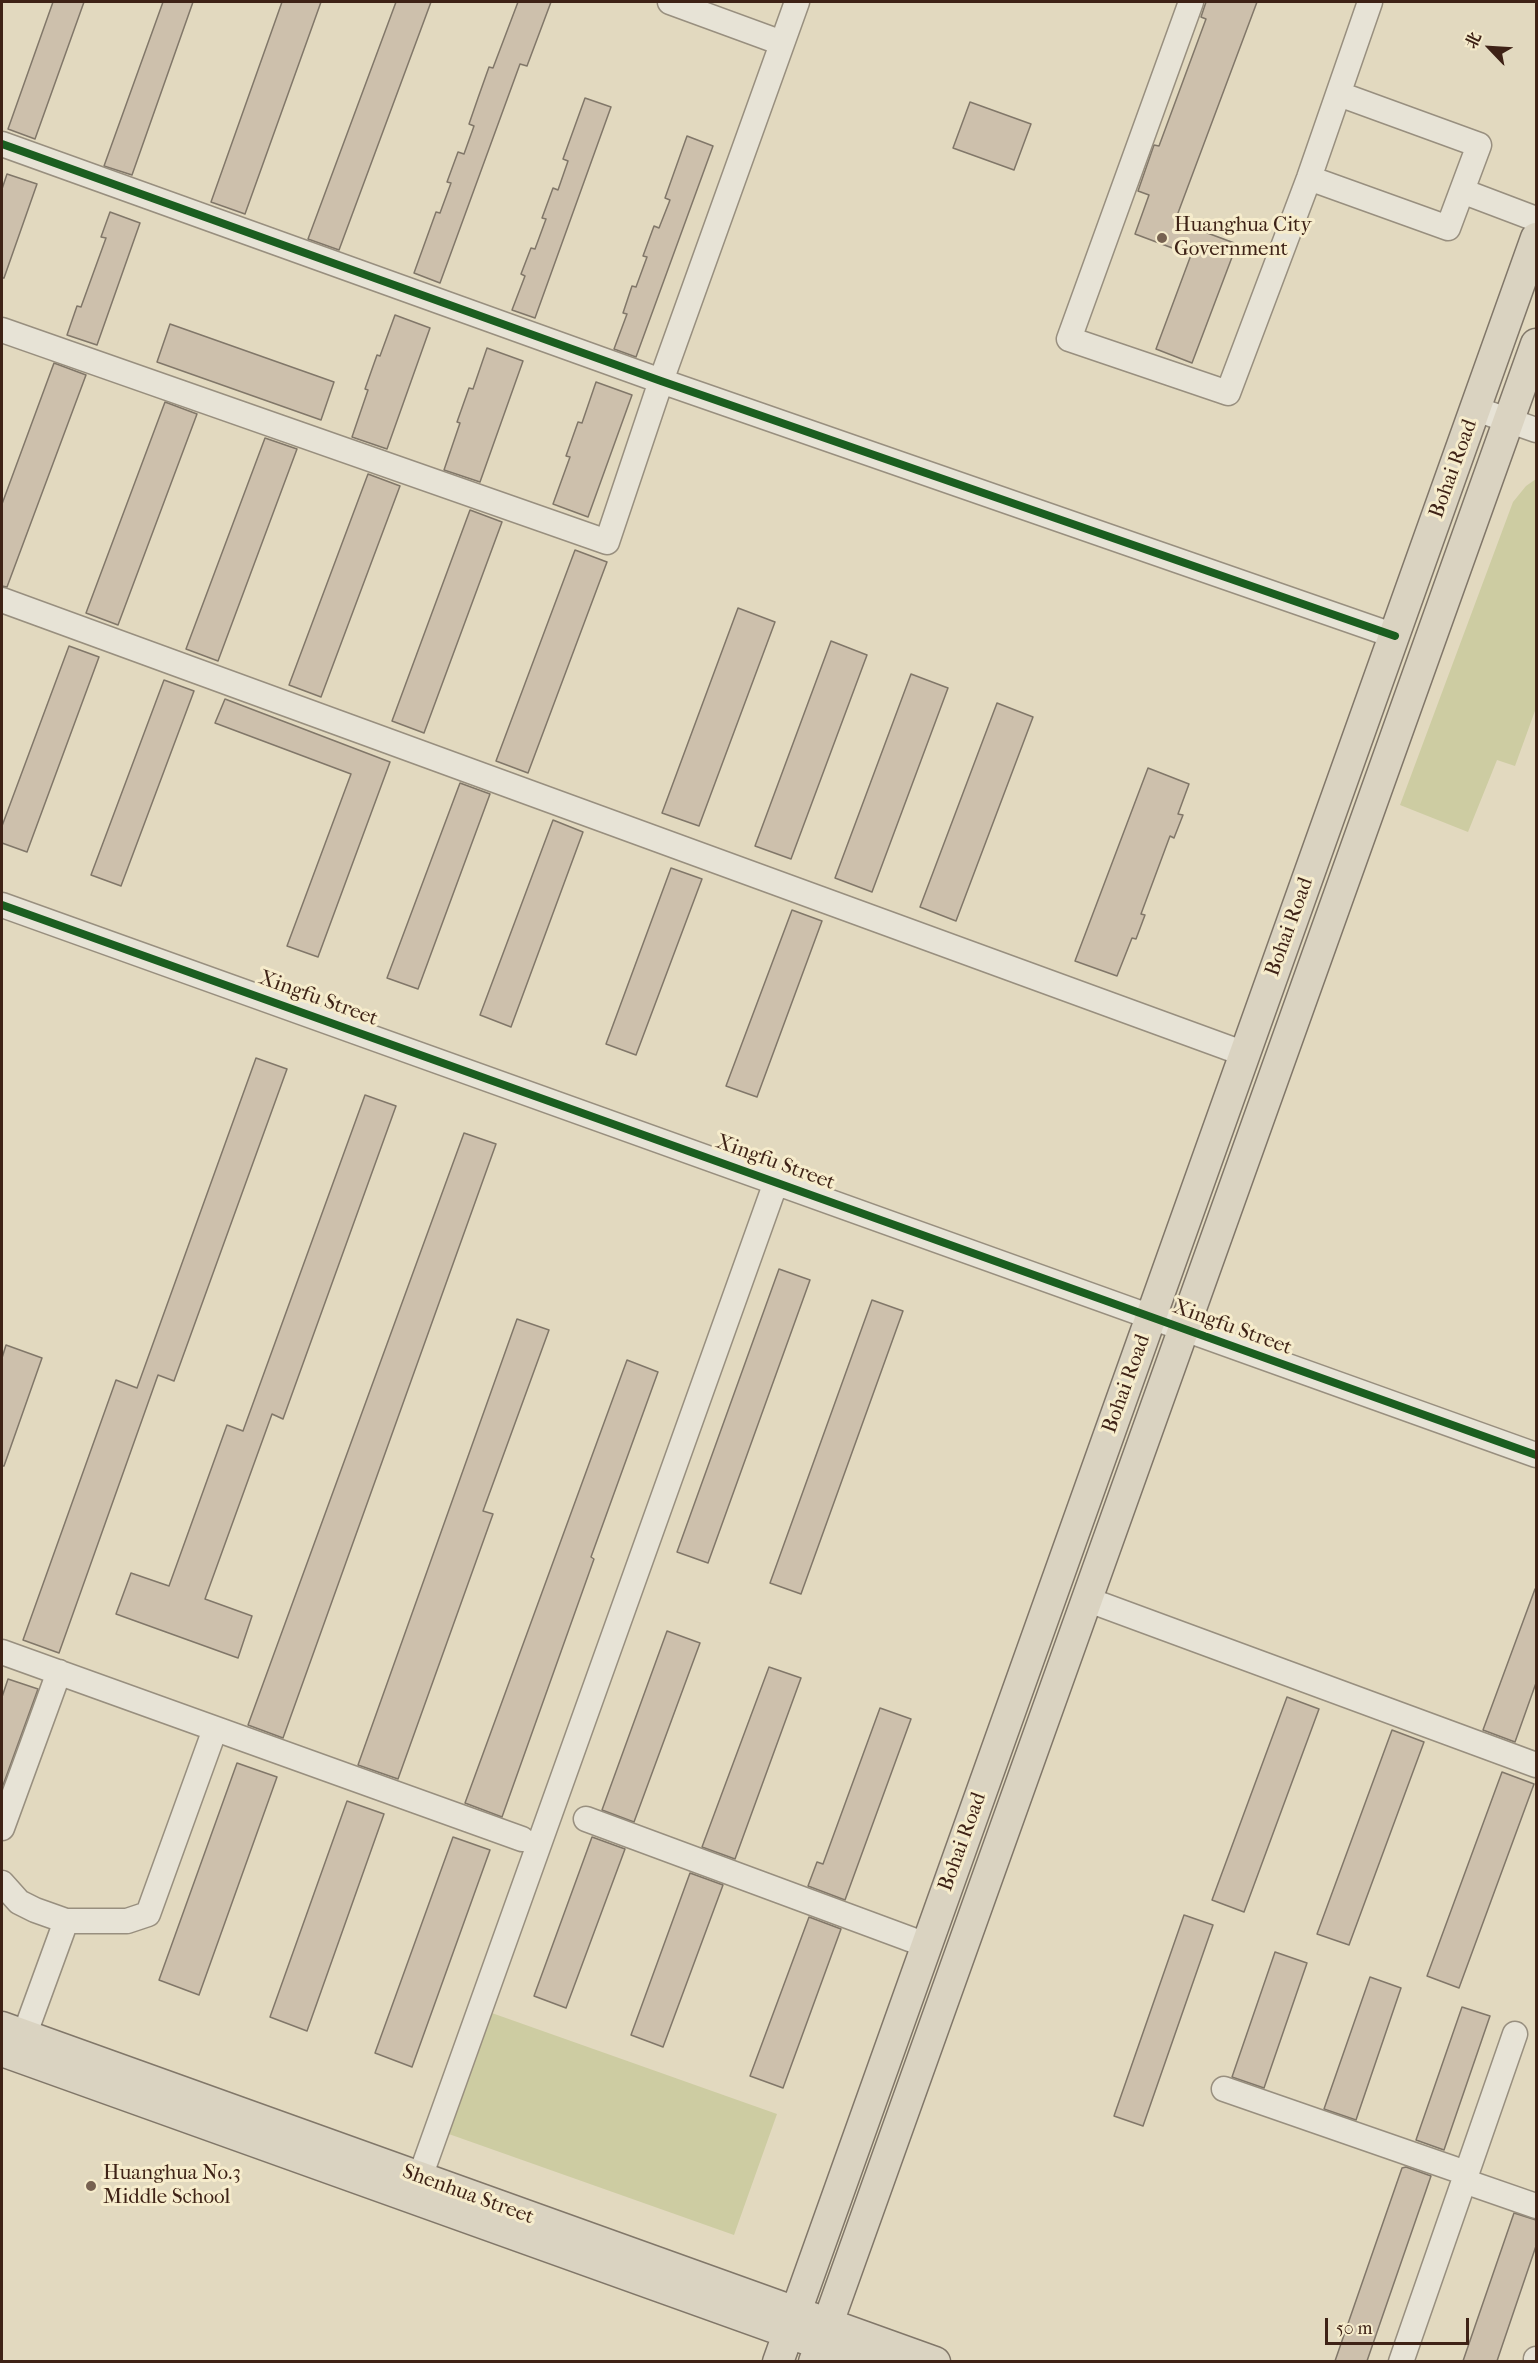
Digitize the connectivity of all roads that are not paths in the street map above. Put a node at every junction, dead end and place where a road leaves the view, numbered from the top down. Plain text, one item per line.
1 (670, 2) edge
2 (797, 2) edge
3 (1191, 2) edge
4 (1370, 2) edge
5 (782, 43) junction
6 (1339, 94) junction
7 (2, 144) edge
8 (1309, 178) junction
9 (1462, 192) junction
10 (1536, 219) edge
11 (1536, 238) edge
12 (2, 330) edge
13 (1536, 344) edge
14 (661, 381) junction
15 (1476, 409) junction
16 (1509, 420) junction
17 (1536, 430) edge
18 (2, 600) edge
19 (1395, 636) junction
20 (2, 905) edge
21 (1245, 1054) junction
22 (776, 1182) junction
23 (1151, 1317) junction
24 (1183, 1330) junction
25 (1536, 1455) edge
26 (1086, 1599) junction
27 (2, 1652) edge
28 (59, 1672) junction
29 (215, 1729) junction
30 (1536, 1765) edge
31 (586, 1819) dead end
32 (2, 1828) edge
33 (522, 1839) dead end
34 (2, 1883) edge
35 (66, 1921) junction
36 (926, 1945) junction
37 (1515, 2034) dead end
38 (9, 2038) edge
39 (1224, 2089) dead end
40 (420, 2177) junction
41 (1465, 2177) junction
42 (1536, 2206) edge
43 (792, 2322) junction
44 (820, 2343) edge
45 (778, 2361) edge
46 (870, 2361) edge
47 (935, 2361) edge
48 (1401, 2361) edge

1 - 5 street
2 - 5 street
3 - 8 street
4 - 6 street
5 - 14 street
6 - 8 street
6 - 9 street
7 - 14 street
8 - 9 street
9 - 10 street
11 - 15 main road, Bohai Road
12 - 14 street
13 - 16 main road, Bohai Road
14 - 19 street
15 - 16 street
15 - 19 main road, Bohai Road
16 - 17 street
16 - 24 main road, Bohai Road
18 - 21 street
19 - 21 main road, Bohai Road
20 - 22 street, Xingfu Street
21 - 23 main road, Bohai Road
22 - 23 street, Xingfu Street
22 - 40 street
23 - 24 street, Xingfu Street
23 - 36 main road, Bohai Road
24 - 25 street, Xingfu Street
24 - 26 main road, Bohai Road
26 - 30 street
26 - 44 main road, Bohai Road
27 - 28 street
28 - 29 street
28 - 32 street
29 - 33 street
29 - 35 street
31 - 36 street
34 - 35 street
35 - 38 street
36 - 43 main road, Bohai Road
37 - 41 street
38 - 40 main road, Shenhua Street
38 - 43 main road, Shenhua Street
39 - 41 street
40 - 43 main road, Shenhua Street
41 - 42 street
41 - 48 street
43 - 44 main road, Shenhua Street
43 - 45 main road, Bohai Road
44 - 46 main road, Shenhua Street
44 - 47 main road, Shenhua Street

